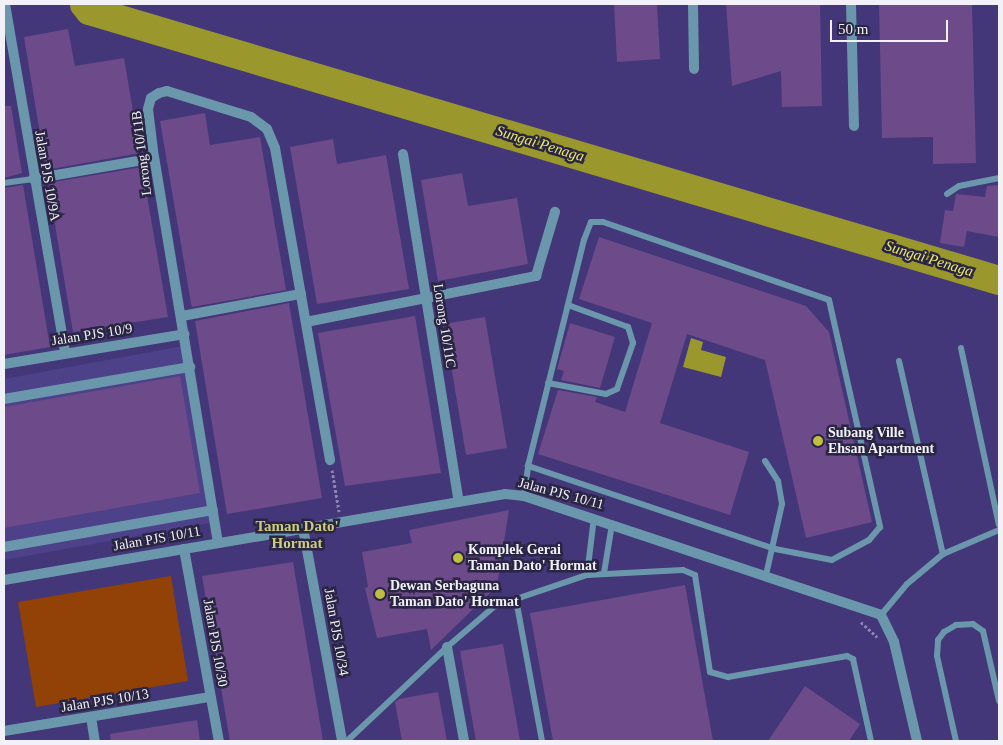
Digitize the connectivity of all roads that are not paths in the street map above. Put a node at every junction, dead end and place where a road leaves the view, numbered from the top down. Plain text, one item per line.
1 (5, 4) edge
2 (693, 4) edge
3 (851, 4) edge
4 (694, 69) dead end
5 (854, 126) dead end
6 (403, 154) dead end
7 (154, 158) junction
8 (999, 178) edge
9 (33, 179) junction
10 (4, 184) edge
11 (947, 194) dead end
12 (555, 212) dead end
13 (300, 294) junction
14 (426, 298) junction
15 (568, 304) junction
16 (182, 316) junction
17 (306, 322) junction
18 (185, 334) junction
19 (961, 348) dead end
20 (64, 353) junction
21 (899, 362) dead end
22 (4, 364) edge
23 (190, 367) junction
24 (548, 383) junction
25 (4, 399) edge
26 (330, 460) road end
27 (765, 461) dead end
28 (528, 466) junction
29 (524, 496) junction
30 (459, 502) junction
31 (213, 510) junction
32 (594, 516) junction
33 (613, 523) junction
34 (999, 525) edge
35 (303, 528) junction
36 (999, 530) edge
37 (218, 543) junction
38 (4, 547) edge
39 (184, 549) junction
40 (774, 549) junction
41 (943, 554) junction
42 (604, 573) junction
43 (587, 575) junction
44 (766, 576) junction
45 (4, 580) edge
46 (495, 606) dead end
47 (881, 614) junction
48 (446, 647) junction
49 (210, 697) junction
50 (999, 701) edge
51 (91, 718) junction
52 (4, 731) edge
53 (95, 741) edge
54 (219, 741) edge
55 (342, 741) edge
56 (347, 741) edge
57 (464, 741) edge
58 (542, 741) edge
59 (871, 741) edge
60 (917, 741) edge
61 (956, 741) edge

1 - 9 street, Jalan PJS 10/9A
2 - 4 street
3 - 5 street
6 - 14 street, Lorong 10/11C
7 - 9 street
7 - 13 street, Lorong 10/11B
7 - 16 street, Lorong 10/11B
8 - 11 lane
9 - 10 lane
9 - 20 street, Jalan PJS 10/9A
12 - 14 street
13 - 16 street
13 - 17 street, Lorong 10/11B
14 - 17 street
14 - 30 street, Lorong 10/11C
15 - 24 lane
15 - 24 lane
15 - 40 lane
16 - 18 street, Lorong 10/11B
17 - 26 street, Lorong 10/11B
18 - 20 street, Jalan PJS 10/9
18 - 23 street, Lorong 10/11B
19 - 34 lane
20 - 22 street, Jalan PJS 10/9
21 - 41 lane
23 - 25 street
23 - 31 street, Lorong 10/11B
24 - 28 lane
27 - 40 lane
28 - 29 lane
28 - 40 lane
29 - 30 street, Jalan PJS 10/11
29 - 32 street, Jalan PJS 10/11
30 - 35 street, Jalan PJS 10/11
31 - 37 street, Lorong 10/11B
31 - 38 street
32 - 33 street, Jalan PJS 10/11
32 - 43 lane
33 - 42 lane
33 - 44 street, Jalan PJS 10/11
35 - 37 street, Jalan PJS 10/11
35 - 55 street, Jalan PJS 10/34
36 - 41 lane
37 - 39 street, Jalan PJS 10/11
39 - 45 street, Jalan PJS 10/11
39 - 49 street, Jalan PJS 10/30
40 - 44 lane
41 - 47 lane
42 - 43 lane
42 - 59 lane
43 - 58 lane
44 - 47 street, Jalan PJS 10/11
46 - 48 lane
47 - 60 street
48 - 56 lane
48 - 57 street
49 - 51 street, Jalan PJS 10/13
49 - 54 street, Jalan PJS 10/30
50 - 61 lane
51 - 52 street, Jalan PJS 10/13
51 - 53 street

